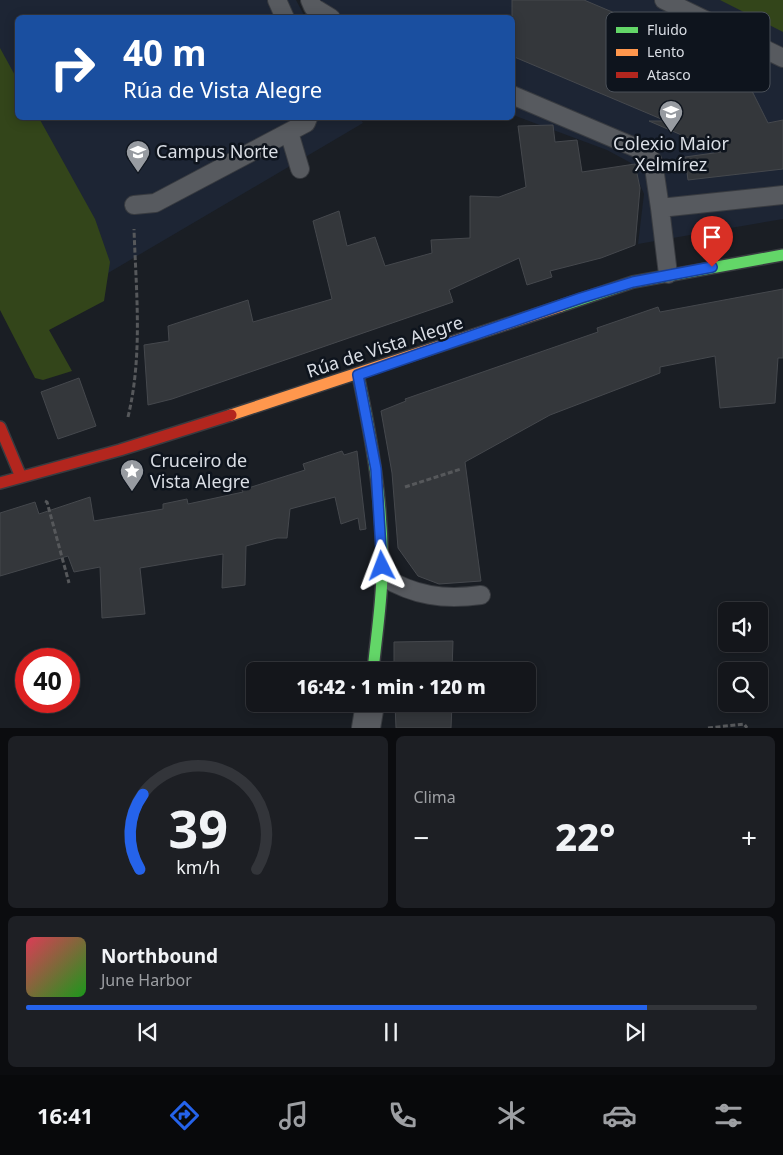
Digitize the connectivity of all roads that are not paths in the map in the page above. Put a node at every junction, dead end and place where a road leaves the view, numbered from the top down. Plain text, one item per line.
1 (276, 0) edge
2 (310, 0) edge
3 (664, 0) edge
4 (689, 12) edge
5 (284, 15) edge
6 (326, 15) edge
7 (770, 52) edge
8 (783, 58) edge
9 (515, 96) edge
10 (307, 120) edge
11 (288, 132) junction
12 (300, 169) dead end
13 (783, 195) edge
14 (134, 205) road end
15 (660, 208) junction
16 (783, 255) edge
17 (668, 274) junction
18 (358, 375) junction
19 (0, 427) edge
20 (21, 477) junction
21 (0, 483) edge
22 (382, 576) junction
23 (481, 595) dead end
24 (374, 662) edge
25 (369, 712) edge
26 (366, 728) edge

1 - 5 lane
2 - 6 lane
3 - 4 lane
7 - 8 lane
9 - 15 lane
10 - 11 lane
11 - 12 lane
11 - 14 lane
13 - 15 lane
15 - 17 lane
16 - 17 main road, Rúa de Vista Alegre
17 - 18 main road, Rúa de Vista Alegre
18 - 20 main road, Rúa de Vista Alegre
18 - 22 main road
19 - 20 main road
20 - 21 main road, Rúa de Vista Alegre
22 - 23 lane
22 - 24 main road
25 - 26 street

